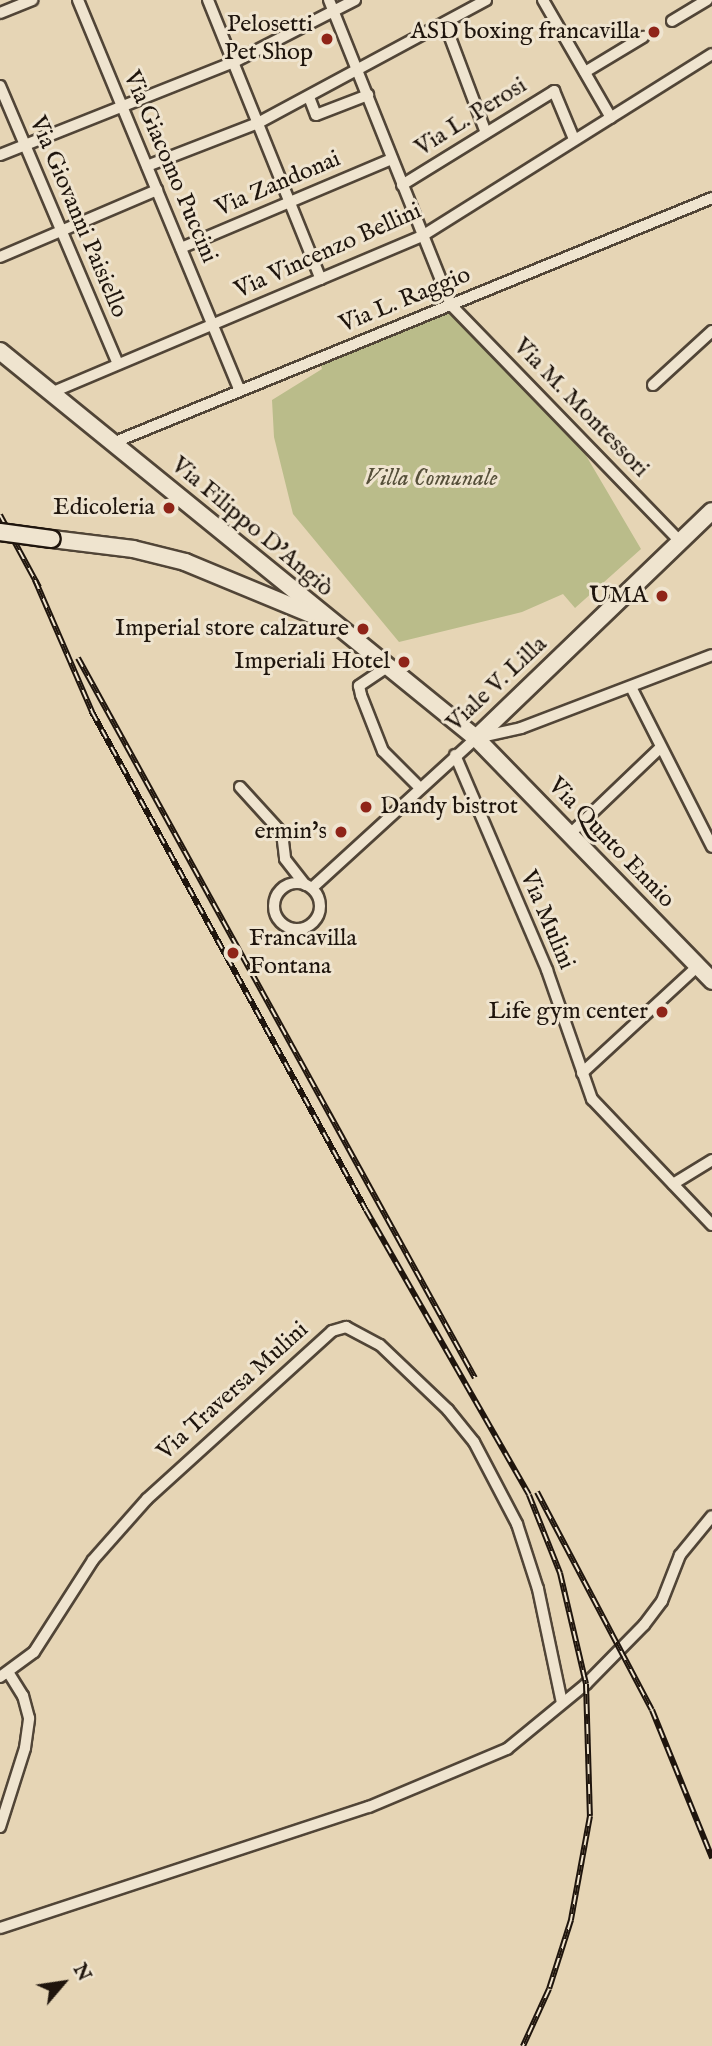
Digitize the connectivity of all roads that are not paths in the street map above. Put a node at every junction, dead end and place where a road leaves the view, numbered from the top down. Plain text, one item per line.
1 (32, 0) edge
2 (78, 0) edge
3 (208, 0) edge
4 (328, 0) edge
5 (355, 0) edge
6 (486, 0) edge
7 (543, 0) edge
8 (707, 0) edge
9 (334, 12) junction
10 (0, 13) edge
11 (672, 21) dead end
12 (445, 24) junction
13 (643, 37) dead end
14 (712, 54) edge
15 (233, 62) junction
16 (359, 72) junction
17 (585, 72) junction
18 (0, 86) edge
19 (368, 95) junction
20 (309, 97) junction
21 (122, 107) junction
22 (611, 118) junction
23 (258, 123) junction
24 (486, 133) junction
25 (574, 139) junction
26 (24, 145) junction
27 (0, 155) edge
28 (392, 159) junction
29 (147, 166) junction
30 (402, 184) junction
31 (156, 190) junction
32 (712, 198) edge
33 (290, 202) junction
34 (59, 232) junction
35 (422, 236) junction
36 (181, 248) junction
37 (0, 257) edge
38 (321, 279) junction
39 (451, 304) junction
40 (213, 325) junction
41 (712, 331) edge
42 (0, 351) edge
43 (118, 364) junction
44 (653, 385) dead end
45 (239, 388) junction
46 (53, 392) junction
47 (115, 442) junction
48 (712, 511) edge
49 (0, 532) edge
50 (680, 541) junction
51 (329, 621) junction
52 (712, 655) edge
53 (387, 667) junction
54 (631, 687) junction
55 (476, 737) junction
56 (661, 747) junction
57 (455, 755) junction
58 (240, 787) dead end
59 (420, 788) junction
60 (571, 833) junction
61 (711, 844) edge
62 (308, 886) junction
63 (698, 966) junction
64 (712, 981) edge
65 (582, 1073) junction
66 (712, 1160) edge
67 (673, 1184) junction
68 (712, 1225) edge
69 (712, 1516) edge
70 (4, 1675) edge
71 (562, 1703) junction
72 (0, 1827) edge
73 (0, 1927) edge

1 - 10 street
2 - 21 street, Via Giacomo Puccini
3 - 15 street
4 - 9 street
5 - 9 street
6 - 12 street
7 - 17 street
8 - 11 street
9 - 15 street
9 - 16 street
12 - 16 street
12 - 24 street
13 - 17 street
14 - 22 street, Via Vincenzo Bellini
15 - 21 street
15 - 23 street
16 - 19 street
16 - 20 street
17 - 22 street
18 - 26 street, Via Giovanni Paisiello
19 - 20 street
19 - 28 street
20 - 23 street
21 - 26 street
21 - 29 street, Via Giacomo Puccini
22 - 25 street, Via Vincenzo Bellini
23 - 29 street
23 - 33 street
24 - 25 street, Via L. Perosi
24 - 30 street, Via L. Perosi
25 - 35 street, Via Vincenzo Bellini
26 - 27 street
26 - 34 street, Via Giovanni Paisiello
28 - 30 street
28 - 33 street, Via Zandonai
29 - 31 street, Via Giacomo Puccini
30 - 35 street
31 - 34 street
31 - 36 street, Via Giacomo Puccini
32 - 39 street, Via L. Raggio
33 - 36 street, Via Zandonai
33 - 38 street
34 - 37 street
34 - 43 street, Via Giovanni Paisiello
35 - 38 street, Via Vincenzo Bellini
35 - 39 street
36 - 40 street, Via Giacomo Puccini
38 - 40 street, Via Vincenzo Bellini
39 - 45 street, Via L. Raggio
39 - 50 street, Via M. Montessori
40 - 43 street, Via Vincenzo Bellini
40 - 45 street, Via Giacomo Puccini
41 - 44 street
42 - 46 main road, Via Filippo D'Angiò
43 - 46 street, Via Vincenzo Bellini
45 - 47 street, Via L. Raggio
46 - 47 main road, Via Filippo D'Angiò
47 - 51 main road, Via Filippo D'Angiò
48 - 50 main road, Viale V. Lilla
49 - 51 main road, bridge
50 - 55 main road, Viale V. Lilla
51 - 53 main road, Via Filippo D'Angiò
52 - 54 street
53 - 55 main road, Via Filippo D'Angiò
53 - 59 street
54 - 55 street
54 - 56 street
55 - 57 street, Viale V. Lilla
55 - 60 main road, Via Qunto Ennio
56 - 60 street
56 - 61 street
57 - 59 street, Viale V. Lilla
57 - 65 street, Via Mulini
58 - 62 street
59 - 62 street, Viale V. Lilla
60 - 63 main road, Via Qunto Ennio
62 - 62 street
63 - 64 main road, Via Qunto Ennio
63 - 65 street
65 - 67 street, Via Mulini
66 - 67 street
67 - 68 street, Via Mulini
69 - 71 street
70 - 71 street, Via Traversa Mulini
70 - 72 street
71 - 73 street

